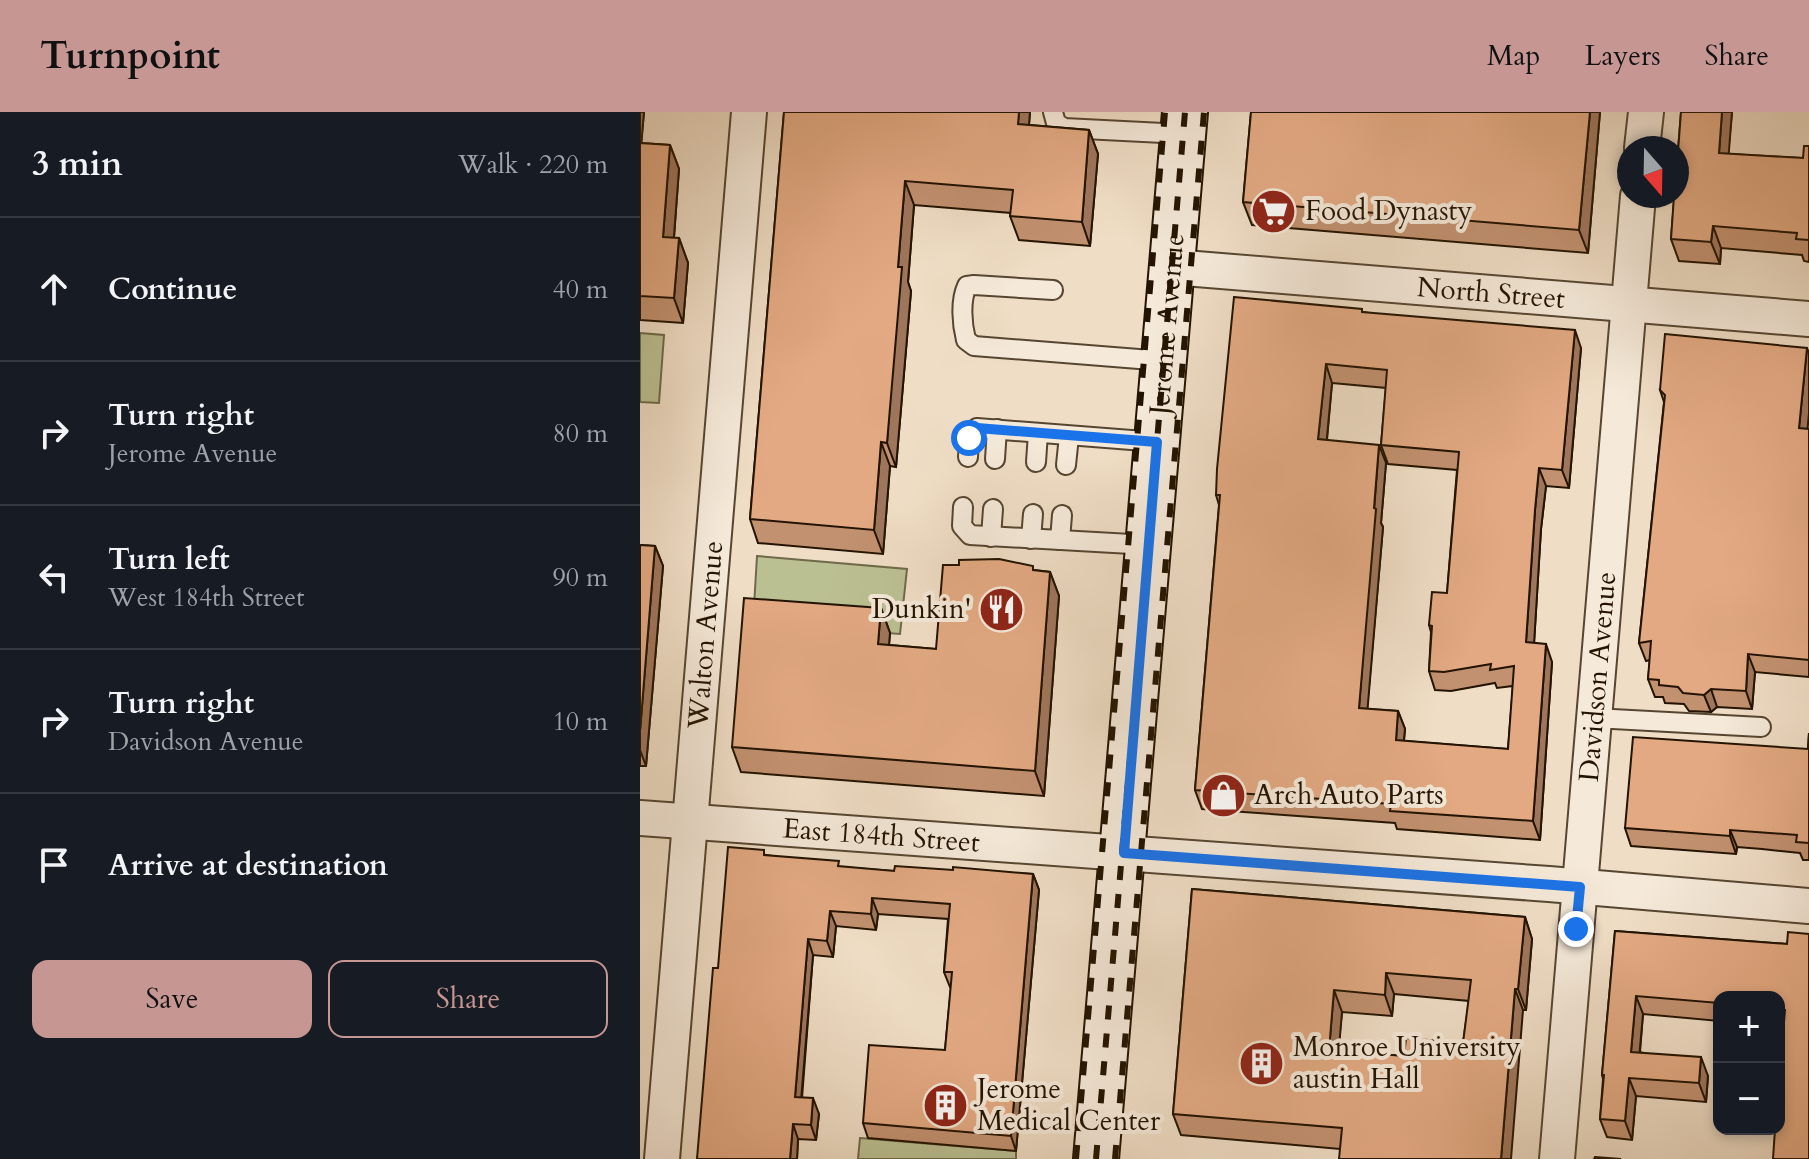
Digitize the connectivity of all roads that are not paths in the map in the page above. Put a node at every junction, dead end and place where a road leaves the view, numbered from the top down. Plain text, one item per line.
1 (749, 112) edge
2 (1053, 112) edge
3 (1646, 112) edge
4 (1184, 123) edge
5 (1643, 136) edge
6 (1637, 208) edge
7 (1172, 267) junction
8 (1053, 290) dead end
9 (1629, 304) junction
10 (1809, 319) edge
11 (1164, 361) junction
12 (997, 429) junction
13 (1038, 433) junction
14 (1069, 436) junction
15 (1157, 442) junction
16 (968, 457) dead end
17 (995, 459) dead end
18 (1036, 462) dead end
19 (1066, 465) dead end
20 (963, 507) dead end
21 (993, 509) dead end
22 (1033, 514) dead end
23 (1062, 515) dead end
24 (991, 537) junction
25 (1031, 539) junction
26 (1060, 540) junction
27 (1149, 545) junction
28 (1594, 718) junction
29 (1761, 727) dead end
30 (640, 818) edge
31 (691, 821) junction
32 (1124, 853) junction
33 (1580, 887) junction
34 (1809, 906) edge
35 (662, 1159) edge
36 (1096, 1159) edge
37 (1557, 1159) edge

1 - 31 street, Walton Avenue
2 - 4 lane
3 - 5 street
4 - 7 main road, Jerome Avenue
6 - 9 street, Davidson Avenue
7 - 9 street, North Street
7 - 11 main road, Jerome Avenue
8 - 11 lane
9 - 10 street, North Street
9 - 28 street, Davidson Avenue
11 - 15 main road, Jerome Avenue
12 - 13 lane
12 - 16 lane
12 - 17 lane
13 - 14 lane
13 - 18 lane
14 - 15 lane
14 - 19 lane
15 - 27 main road, Jerome Avenue
20 - 24 lane
21 - 24 lane
22 - 25 lane
23 - 26 lane
24 - 25 lane
25 - 26 lane
26 - 27 lane
27 - 32 main road, Jerome Avenue
28 - 29 lane
28 - 33 street, Davidson Avenue
30 - 31 street, East 184th Street
31 - 32 street, East 184th Street
31 - 35 street, Walton Avenue
32 - 33 street, East 184th Street
32 - 36 main road, Jerome Avenue
33 - 34 street, East 184th Street
33 - 37 street, Davidson Avenue

